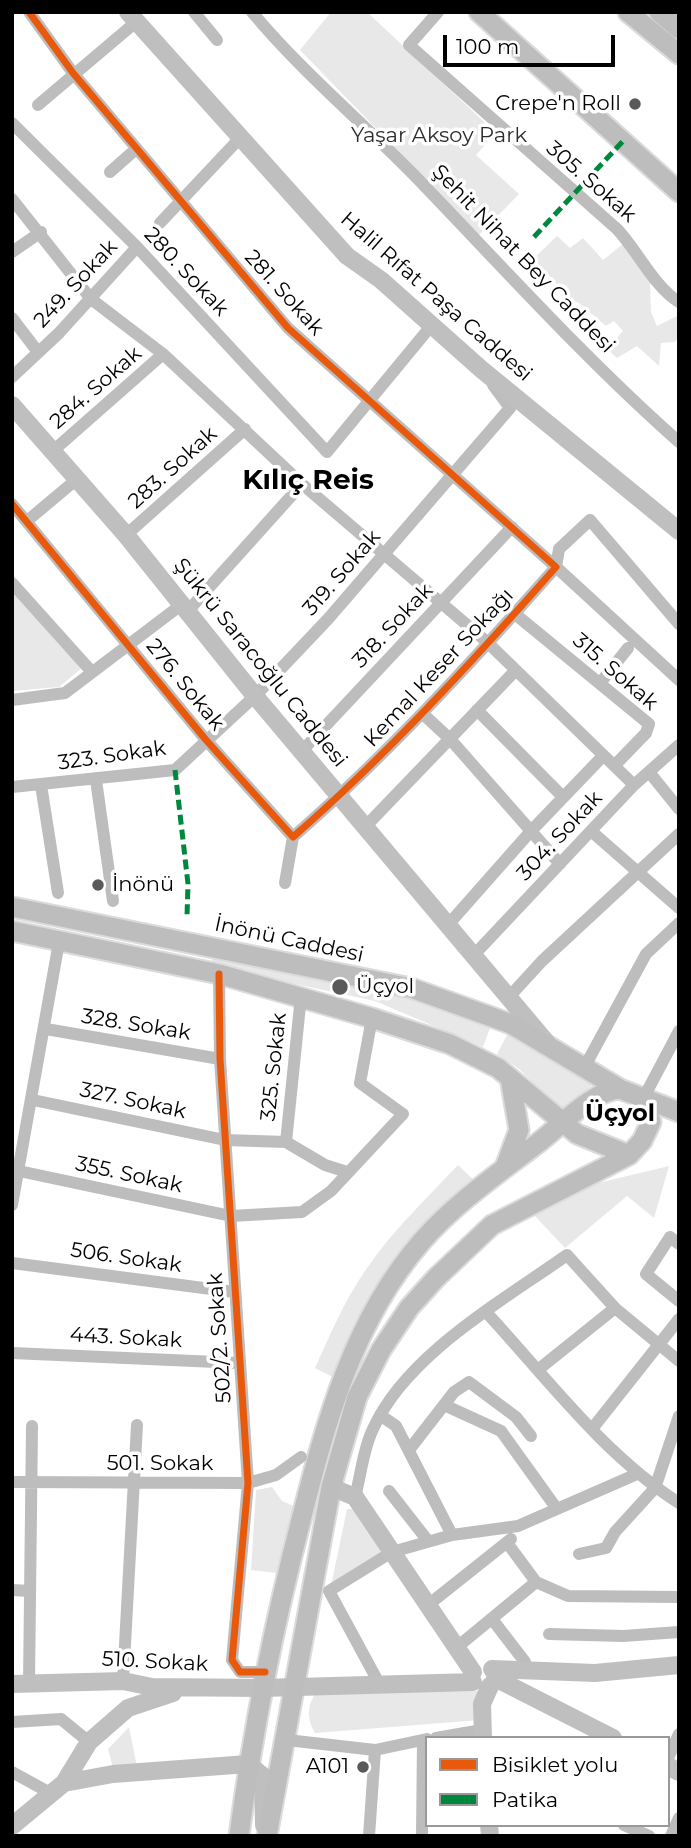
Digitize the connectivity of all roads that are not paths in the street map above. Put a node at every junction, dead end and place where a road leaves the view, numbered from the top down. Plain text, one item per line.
1 (29, 12) edge
2 (194, 12) edge
3 (252, 12) edge
4 (438, 12) edge
5 (479, 12) edge
6 (628, 12) edge
7 (659, 12) edge
8 (132, 17) edge
9 (679, 29) edge
10 (217, 40) dead end
11 (679, 54) edge
12 (73, 73) junction
13 (38, 105) dead end
14 (14, 128) edge
15 (239, 139) junction
16 (136, 149) junction
17 (110, 172) dead end
18 (679, 192) edge
19 (12, 199) edge
20 (180, 200) junction
21 (160, 223) dead end
22 (41, 232) junction
23 (137, 247) junction
24 (12, 252) edge
25 (91, 299) junction
26 (679, 302) edge
27 (12, 318) edge
28 (431, 326) junction
29 (38, 352) junction
30 (163, 354) junction
31 (481, 369) junction
32 (12, 377) edge
33 (370, 404) junction
34 (12, 405) edge
35 (245, 429) junction
36 (679, 442) edge
37 (54, 450) junction
38 (453, 472) junction
39 (78, 478) junction
40 (302, 484) junction
41 (12, 505) edge
42 (27, 520) junction
43 (512, 527) junction
44 (679, 531) edge
45 (126, 535) junction
46 (383, 556) junction
47 (554, 564) junction
48 (12, 583) edge
49 (441, 602) junction
50 (184, 608) junction
51 (515, 614) junction
52 (679, 624) edge
53 (487, 642) junction
54 (130, 645) junction
55 (628, 648) dead end
56 (515, 671) junction
57 (92, 672) junction
58 (679, 680) edge
59 (601, 682) junction
60 (255, 696) junction
61 (12, 700) edge
62 (477, 709) junction
63 (423, 714) junction
64 (450, 739) junction
65 (206, 740) junction
66 (679, 745) edge
67 (302, 751) junction
68 (602, 757) junction
69 (615, 765) junction
70 (649, 772) junction
71 (96, 779) junction
72 (41, 785) junction
73 (634, 785) junction
74 (12, 787) edge
75 (340, 796) junction
76 (563, 797) junction
77 (679, 809) edge
78 (365, 827) junction
79 (531, 831) junction
80 (591, 831) junction
81 (679, 834) edge
82 (293, 837) junction
83 (560, 864) junction
84 (637, 871) junction
85 (285, 883) dead end
86 (58, 893) dead end
87 (113, 901) dead end
88 (12, 907) edge
89 (679, 908) edge
90 (679, 923) edge
91 (447, 926) junction
92 (12, 931) edge
93 (59, 942) junction
94 (473, 956) junction
95 (219, 974) junction
96 (300, 996) junction
97 (509, 997) junction
98 (372, 1018) junction
99 (46, 1030) junction
100 (679, 1031) edge
101 (551, 1048) junction
102 (220, 1059) junction
103 (584, 1068) junction
104 (510, 1078) junction
105 (620, 1088) junction
106 (33, 1100) junction
107 (645, 1105) junction
108 (679, 1114) edge
109 (563, 1125) junction
110 (225, 1140) junction
111 (286, 1142) junction
112 (18, 1153) edge
113 (629, 1155) junction
114 (505, 1168) junction
115 (19, 1171) junction
116 (346, 1172) junction
117 (12, 1205) edge
118 (231, 1216) junction
119 (679, 1244) edge
120 (12, 1263) edge
121 (234, 1292) junction
122 (679, 1301) edge
123 (615, 1308) junction
124 (486, 1312) junction
125 (679, 1319) edge
126 (658, 1344) junction
127 (12, 1353) edge
128 (679, 1360) edge
129 (239, 1363) junction
130 (538, 1369) junction
131 (444, 1405) junction
132 (380, 1415) junction
133 (679, 1416) edge
134 (137, 1424) dead end
135 (32, 1426) dead end
136 (592, 1429) junction
137 (531, 1436) dead end
138 (409, 1450) junction
139 (301, 1457) dead end
140 (637, 1474) junction
141 (12, 1482) edge
142 (31, 1483) junction
143 (134, 1483) junction
144 (248, 1483) junction
145 (331, 1487) junction
146 (654, 1488) junction
147 (389, 1492) dead end
148 (355, 1497) junction
149 (679, 1503) edge
150 (557, 1509) junction
151 (518, 1526) junction
152 (452, 1535) junction
153 (428, 1541) junction
154 (509, 1544) junction
155 (392, 1552) junction
156 (579, 1554) dead end
157 (537, 1582) junction
158 (12, 1590) edge
159 (30, 1591) junction
160 (679, 1597) edge
161 (428, 1605) junction
162 (492, 1619) junction
163 (679, 1632) edge
164 (549, 1634) dead end
165 (456, 1648) junction
166 (679, 1665) edge
167 (527, 1671) junction
168 (484, 1677) junction
169 (263, 1680) junction
170 (123, 1681) junction
171 (21, 1684) edge
172 (380, 1685) junction
173 (295, 1686) junction
174 (186, 1688) junction
175 (128, 1708) junction
176 (12, 1723) edge
177 (482, 1734) edge
178 (679, 1734) edge
179 (461, 1736) edge
180 (609, 1736) edge
181 (287, 1740) junction
182 (425, 1740) edge
183 (89, 1742) junction
184 (375, 1750) junction
185 (670, 1754) edge
186 (247, 1764) junction
187 (12, 1772) edge
188 (113, 1774) junction
189 (58, 1788) junction
190 (425, 1794) edge
191 (679, 1818) edge
192 (12, 1826) edge
193 (629, 1827) edge
194 (239, 1836) edge
195 (266, 1836) edge
196 (369, 1836) edge
197 (422, 1836) edge
198 (649, 1836) edge
199 (671, 1836) edge

1 - 12 street, 281. Sokak
2 - 10 street
3 - 36 street, Şehit Nihat Bey Caddesi
4 - 26 street, 305. Sokak
5 - 18 main road
6 - 11 main road
7 - 9 main road
8 - 12 street
8 - 15 street, Halil Rıfat Paşa Caddesi
12 - 13 street
12 - 16 street, 281. Sokak
14 - 23 street, 280. Sokak
15 - 20 street
15 - 28 street, Halil Rıfat Paşa Caddesi
16 - 17 street
16 - 20 street, 281. Sokak
19 - 22 street
20 - 21 street
20 - 33 street, 281. Sokak
22 - 24 street
22 - 25 street
23 - 25 street, 249. Sokak
23 - 33 street, 280. Sokak
25 - 29 street, 249. Sokak
25 - 30 street
27 - 29 street
28 - 31 street, Halil Rıfat Paşa Caddesi
28 - 33 street
29 - 32 street, 249. Sokak
30 - 35 street
30 - 37 street, 284. Sokak
31 - 38 street, 319. Sokak
31 - 44 street, Halil Rıfat Paşa Caddesi
33 - 38 street, 281. Sokak
34 - 37 street, Şükrü Saracoğlu Caddesi
35 - 40 street
35 - 45 street, 283. Sokak
37 - 39 street, Şükrü Saracoğlu Caddesi
38 - 43 street, 281. Sokak
38 - 46 street, 319. Sokak
39 - 42 street
39 - 45 street, Şükrü Saracoğlu Caddesi
40 - 46 street
40 - 50 street
41 - 42 street, 276. Sokak
42 - 54 street, 276. Sokak
43 - 47 street, 281. Sokak
43 - 49 street, 318. Sokak
45 - 50 street, Şükrü Saracoğlu Caddesi
46 - 49 street
46 - 60 street, 319. Sokak
47 - 51 street, Kemal Keser Sokağı
47 - 52 street, Kemal Keser Sokağı
47 - 58 street, 281. Sokak
48 - 57 street
49 - 53 street
49 - 67 street, 318. Sokak
50 - 54 street
50 - 60 street, Şükrü Saracoğlu Caddesi
51 - 53 street, Kemal Keser Sokağı
51 - 59 street, 315. Sokak
53 - 56 street
53 - 63 street, Kemal Keser Sokağı
54 - 57 street
54 - 65 street, 276. Sokak
55 - 59 street
56 - 62 street
56 - 68 street
57 - 61 street
59 - 69 street, 315. Sokak
60 - 65 street, 319. Sokak
60 - 67 street, Şükrü Saracoğlu Caddesi
62 - 64 street
62 - 76 street
63 - 64 street
63 - 75 street, Kemal Keser Sokağı
64 - 78 street
64 - 79 street
65 - 71 street, 323. Sokak
65 - 82 street, 276. Sokak
66 - 70 street, 304. Sokak
67 - 75 street, Şükrü Saracoğlu Caddesi
68 - 69 street
68 - 76 street
69 - 73 street
70 - 73 street, 304. Sokak
70 - 77 street
71 - 72 street, 323. Sokak
71 - 87 street
72 - 74 street, 323. Sokak
72 - 86 street
73 - 80 street, 304. Sokak
75 - 78 street, Şükrü Saracoğlu Caddesi
75 - 82 street
76 - 79 street
78 - 91 street, Şükrü Saracoğlu Caddesi
79 - 83 street
79 - 91 street
80 - 83 street, 304. Sokak
80 - 84 street
81 - 84 street
82 - 85 street
83 - 94 street, 304. Sokak
84 - 89 street
84 - 97 street
88 - 101 main road, İnönü Caddesi
90 - 103 street
91 - 94 street, Şükrü Saracoğlu Caddesi
92 - 93 main road
93 - 95 main road
93 - 99 street
94 - 97 street, Şükrü Saracoğlu Caddesi
95 - 96 main road
95 - 102 street, 502/2. Sokak
96 - 98 main road
96 - 111 street, 325. Sokak
97 - 101 street, Şükrü Saracoğlu Caddesi
98 - 104 main road
98 - 116 street, 355. Sokak
99 - 102 street, 328. Sokak
99 - 106 street
100 - 107 street
101 - 103 main road, İnönü Caddesi
102 - 110 street, 502/2. Sokak
103 - 105 main road, İnönü Caddesi
104 - 109 main road
104 - 114 main road
105 - 107 main road, İnönü Caddesi
105 - 109 main road
106 - 110 street, 327. Sokak
106 - 112 street
107 - 108 main road, İnönü Caddesi
107 - 113 main road
109 - 113 main road
109 - 114 main road
110 - 111 street, 327. Sokak
110 - 118 street, 502/2. Sokak
111 - 116 street
112 - 115 street
113 - 145 main road
114 - 169 main road
115 - 117 street
115 - 118 street, 355. Sokak
116 - 118 street, 355. Sokak
118 - 121 street, 502/2. Sokak
119 - 122 street
120 - 121 street, 506. Sokak
121 - 129 street, 502/2. Sokak
123 - 124 street
123 - 126 street
123 - 130 street
124 - 130 street
124 - 132 street
125 - 126 street
126 - 128 street
126 - 136 street
127 - 129 street, 443. Sokak
129 - 144 street, 502/2. Sokak
130 - 136 street
131 - 137 street
131 - 138 street
131 - 150 street
132 - 138 street
132 - 148 street
133 - 146 street
134 - 143 street
135 - 142 street
136 - 140 street
138 - 152 street
139 - 144 street, 501. Sokak
140 - 146 street
140 - 150 street
141 - 142 street, 501. Sokak
142 - 143 street, 501. Sokak
142 - 159 street
143 - 144 street, 501. Sokak
143 - 170 street
144 - 169 street, 502/2. Sokak
145 - 148 street
145 - 173 main road
146 - 149 street
146 - 156 street
147 - 153 street
148 - 155 street
150 - 151 street
151 - 152 street
151 - 154 street
152 - 153 street
153 - 155 street
154 - 157 street
154 - 161 street
155 - 161 street
155 - 172 street
157 - 160 street
157 - 162 street
158 - 159 street
159 - 171 street
161 - 165 street
162 - 165 street
162 - 167 street
163 - 164 street
165 - 168 street
166 - 167 street, 510. Sokak
167 - 168 street, 510. Sokak
168 - 172 street, 510. Sokak
168 - 177 street
168 - 180 street
169 - 173 street, 510. Sokak
169 - 174 street, 510. Sokak
169 - 186 main road
170 - 171 street, 510. Sokak
170 - 174 street, 510. Sokak
170 - 175 street
172 - 173 street, 510. Sokak
173 - 181 main road
174 - 175 street
175 - 183 street
176 - 183 street
177 - 179 street
178 - 185 street
181 - 184 street
181 - 195 main road
182 - 184 street
183 - 188 street
183 - 189 street
184 - 196 street
186 - 188 street
186 - 194 main road
186 - 195 street
187 - 189 street
188 - 189 street
189 - 192 street
190 - 197 street
191 - 199 street
193 - 198 street

